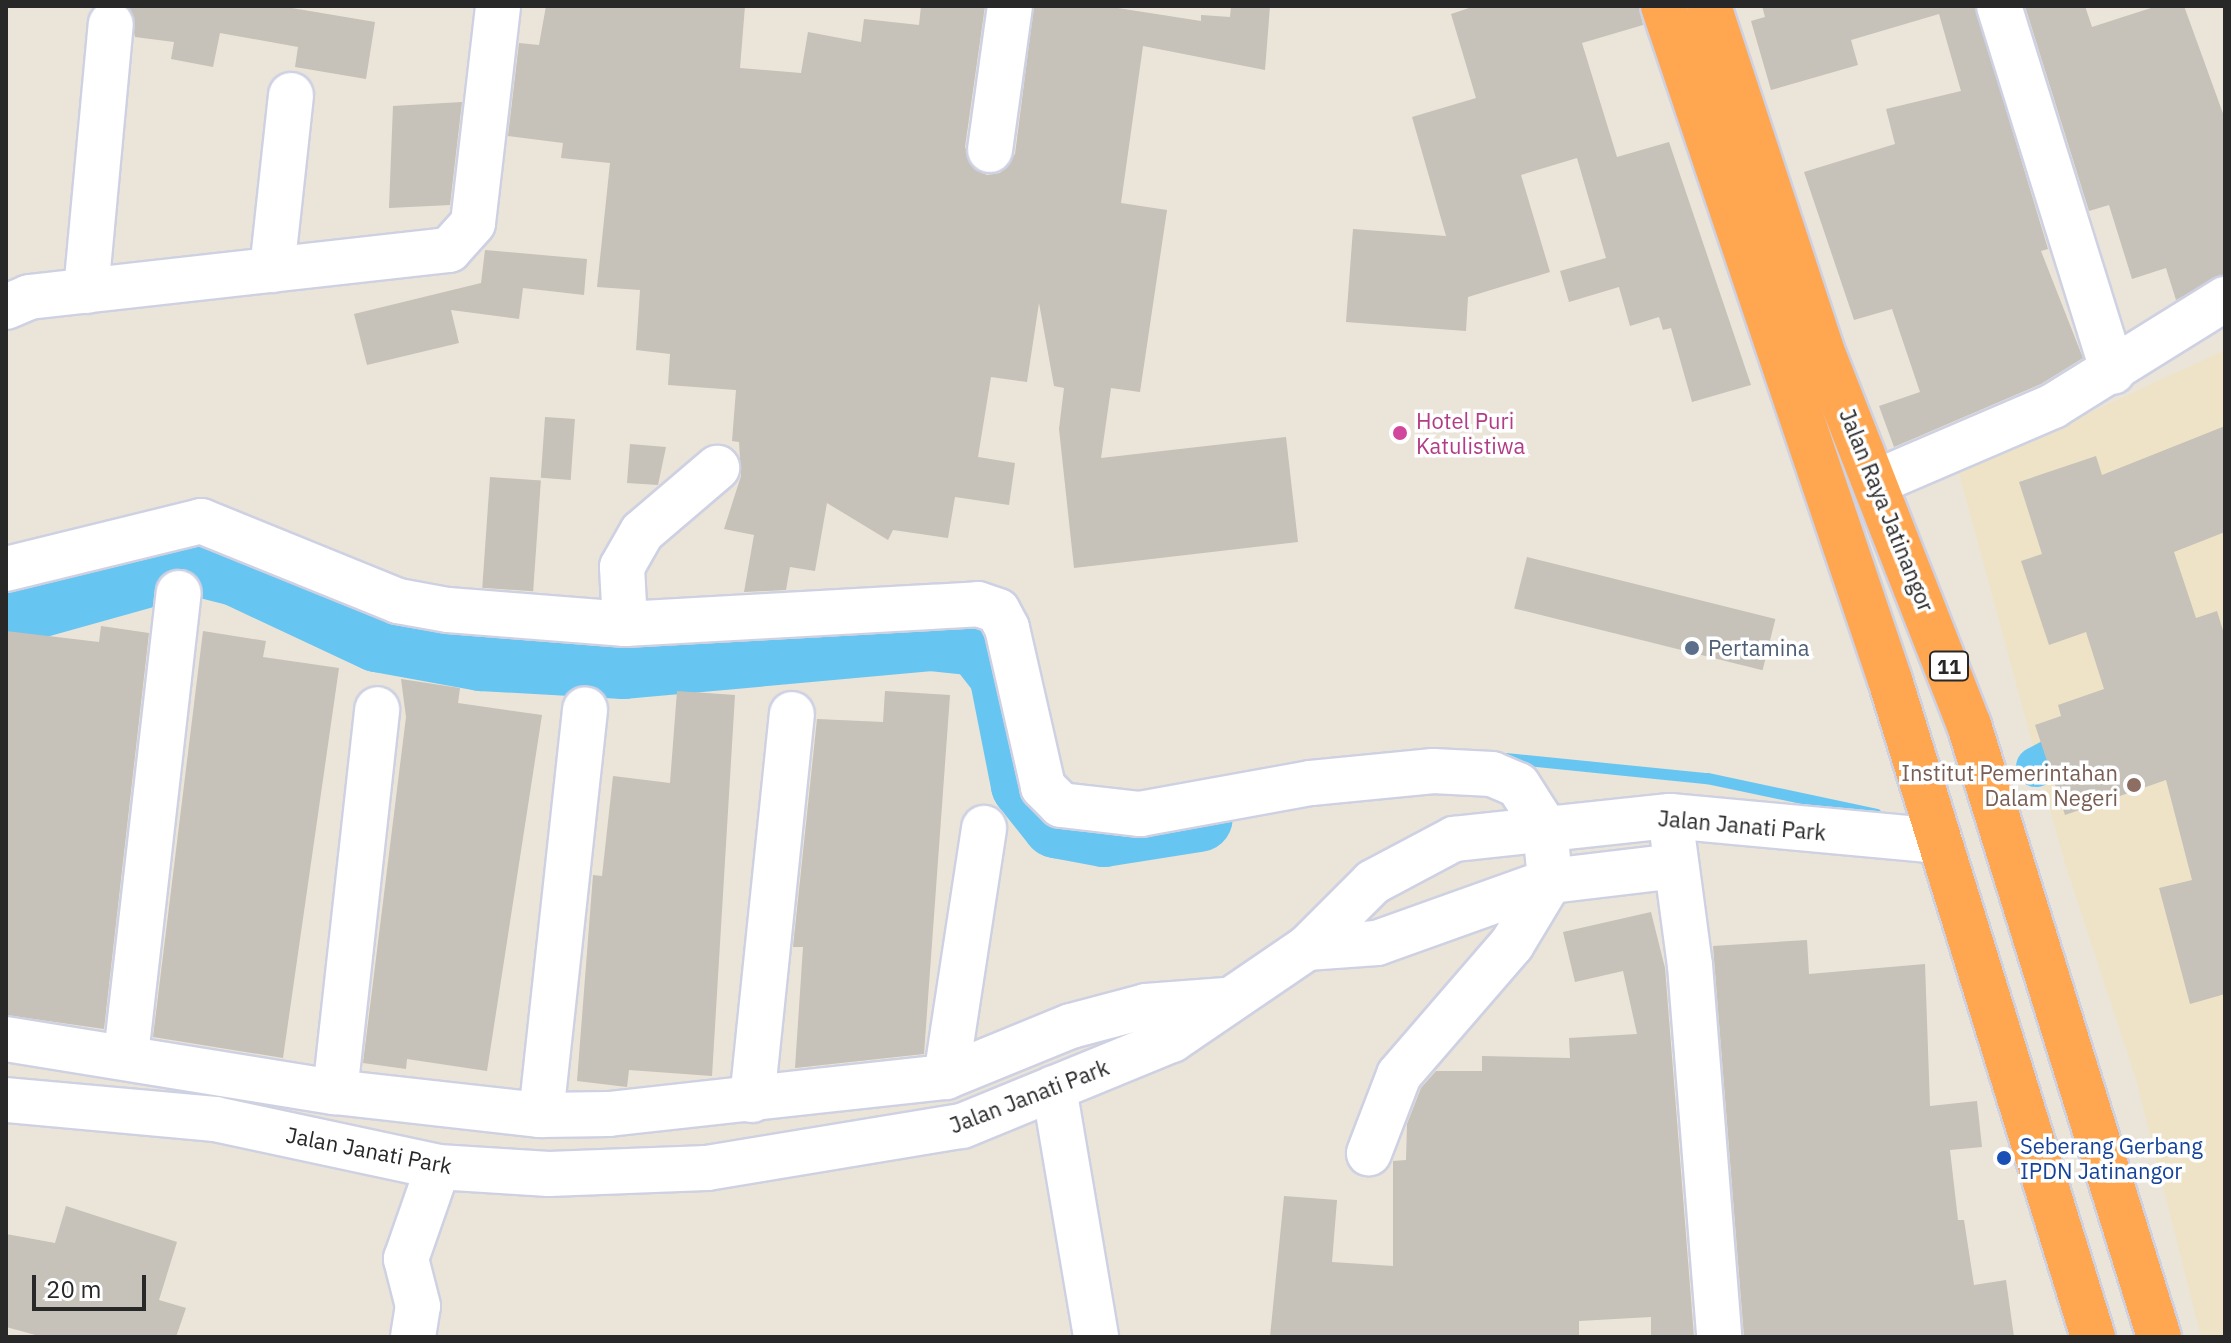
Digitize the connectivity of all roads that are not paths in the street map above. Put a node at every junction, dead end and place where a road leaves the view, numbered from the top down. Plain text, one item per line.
1 (498, 6) edge
2 (1010, 6) edge
3 (1663, 6) edge
4 (1709, 6) edge
5 (1999, 6) edge
6 (111, 24) dead end
7 (291, 95) dead end
8 (990, 150) dead end
9 (272, 270) junction
10 (86, 291) junction
11 (2225, 299) edge
12 (6, 307) edge
13 (2113, 372) junction
14 (717, 468) dead end
15 (1876, 482) junction
16 (1822, 487) junction
17 (6, 569) edge
18 (179, 593) dead end
19 (625, 624) junction
20 (1946, 658) junction
21 (1890, 680) junction
22 (377, 709) dead end
23 (585, 709) dead end
24 (792, 714) dead end
25 (1670, 816) junction
26 (1545, 827) junction
27 (984, 828) dead end
28 (1940, 841) junction
29 (1676, 866) junction
30 (1550, 881) junction
31 (1307, 948) junction
32 (1226, 1000) junction
33 (6, 1039) edge
34 (126, 1055) junction
35 (946, 1077) junction
36 (1054, 1088) junction
37 (335, 1092) junction
38 (6, 1100) edge
39 (752, 1100) junction
40 (541, 1115) junction
41 (1369, 1153) dead end
42 (438, 1167) junction
43 (413, 1337) edge
44 (1096, 1337) edge
45 (1719, 1337) edge
46 (2093, 1337) edge
47 (2159, 1337) edge

1 - 9 street
2 - 8 street
3 - 16 highway
4 - 15 highway, Jalan Raya Jatinangor / 11
5 - 13 street
6 - 10 street
7 - 9 street
9 - 10 street
10 - 12 street
11 - 13 street
13 - 15 street
14 - 19 street
15 - 16 highway
15 - 20 highway, Jalan Raya Jatinangor / 11
16 - 21 highway
17 - 19 street
18 - 34 street
19 - 26 street
20 - 21 highway
20 - 47 highway, Jalan Raya Jatinangor / 11
21 - 28 highway
22 - 37 street
23 - 40 street
24 - 39 street
25 - 26 street, Jalan Janati Park
25 - 28 street, Jalan Janati Park
25 - 29 street
26 - 30 street
26 - 31 street, Jalan Janati Park
27 - 35 street
28 - 46 highway
29 - 30 street
29 - 45 street
30 - 31 street
30 - 41 street
31 - 32 street, Jalan Janati Park
32 - 35 street
32 - 36 street, Jalan Janati Park
33 - 34 street
34 - 37 street
35 - 39 street
36 - 42 street, Jalan Janati Park
36 - 44 street
37 - 40 street
38 - 42 street, Jalan Janati Park
39 - 40 street
42 - 43 street

